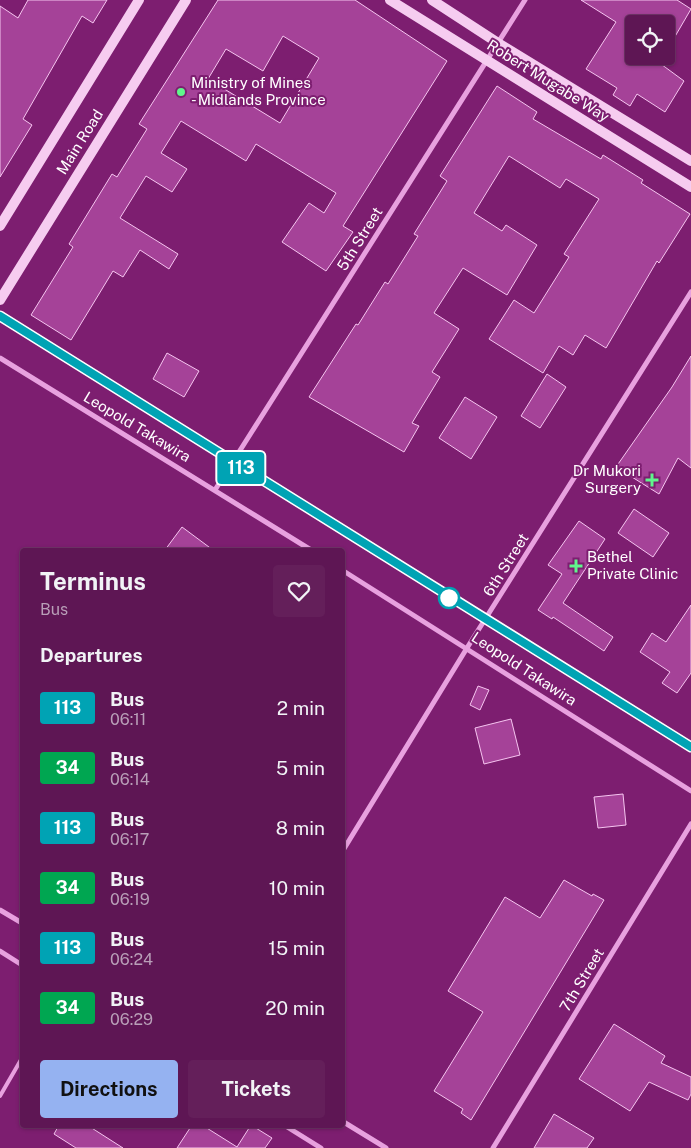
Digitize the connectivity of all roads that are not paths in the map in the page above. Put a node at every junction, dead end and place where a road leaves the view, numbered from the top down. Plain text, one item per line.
1 (139, 0) edge
2 (186, 0) edge
3 (390, 0) edge
4 (432, 0) edge
5 (525, 0) edge
6 (498, 43) junction
7 (487, 61) junction
8 (691, 161) edge
9 (691, 187) edge
10 (0, 226) edge
11 (691, 292) edge
12 (0, 300) edge
13 (0, 316) edge
14 (0, 358) edge
15 (233, 463) junction
16 (215, 490) junction
17 (308, 548) edge
18 (345, 572) edge
19 (486, 621) junction
20 (468, 648) junction
21 (691, 747) edge
22 (691, 791) edge
23 (691, 824) edge
24 (345, 847) edge
25 (0, 910) edge
26 (20, 922) edge
27 (0, 951) edge
28 (20, 964) edge
29 (20, 1061) edge
30 (0, 1096) edge
31 (345, 1123) edge
32 (289, 1128) edge
33 (321, 1148) edge
34 (386, 1148) edge
35 (494, 1148) edge

1 - 10 street, Main Road
2 - 12 street, Main Road
3 - 7 street, Robert Mugabe Way
4 - 6 street, Robert Mugabe Way
5 - 6 street, 5th Street
6 - 7 street, 5th Street
6 - 8 street, Robert Mugabe Way
7 - 9 street, Robert Mugabe Way
7 - 15 street, 5th Street
11 - 19 street, 6th Street
13 - 15 street, Leopold Takawira
14 - 16 street, Leopold Takawira
15 - 16 street, 5th Street
15 - 19 street, Leopold Takawira
16 - 17 street, Leopold Takawira
18 - 20 street, Leopold Takawira
19 - 20 street, 6th Street
19 - 21 street, Leopold Takawira
20 - 22 street, Leopold Takawira
20 - 24 street, 6th Street
23 - 35 street, 7th Street
25 - 26 street
27 - 28 street
29 - 30 lane
31 - 34 street
32 - 33 street

